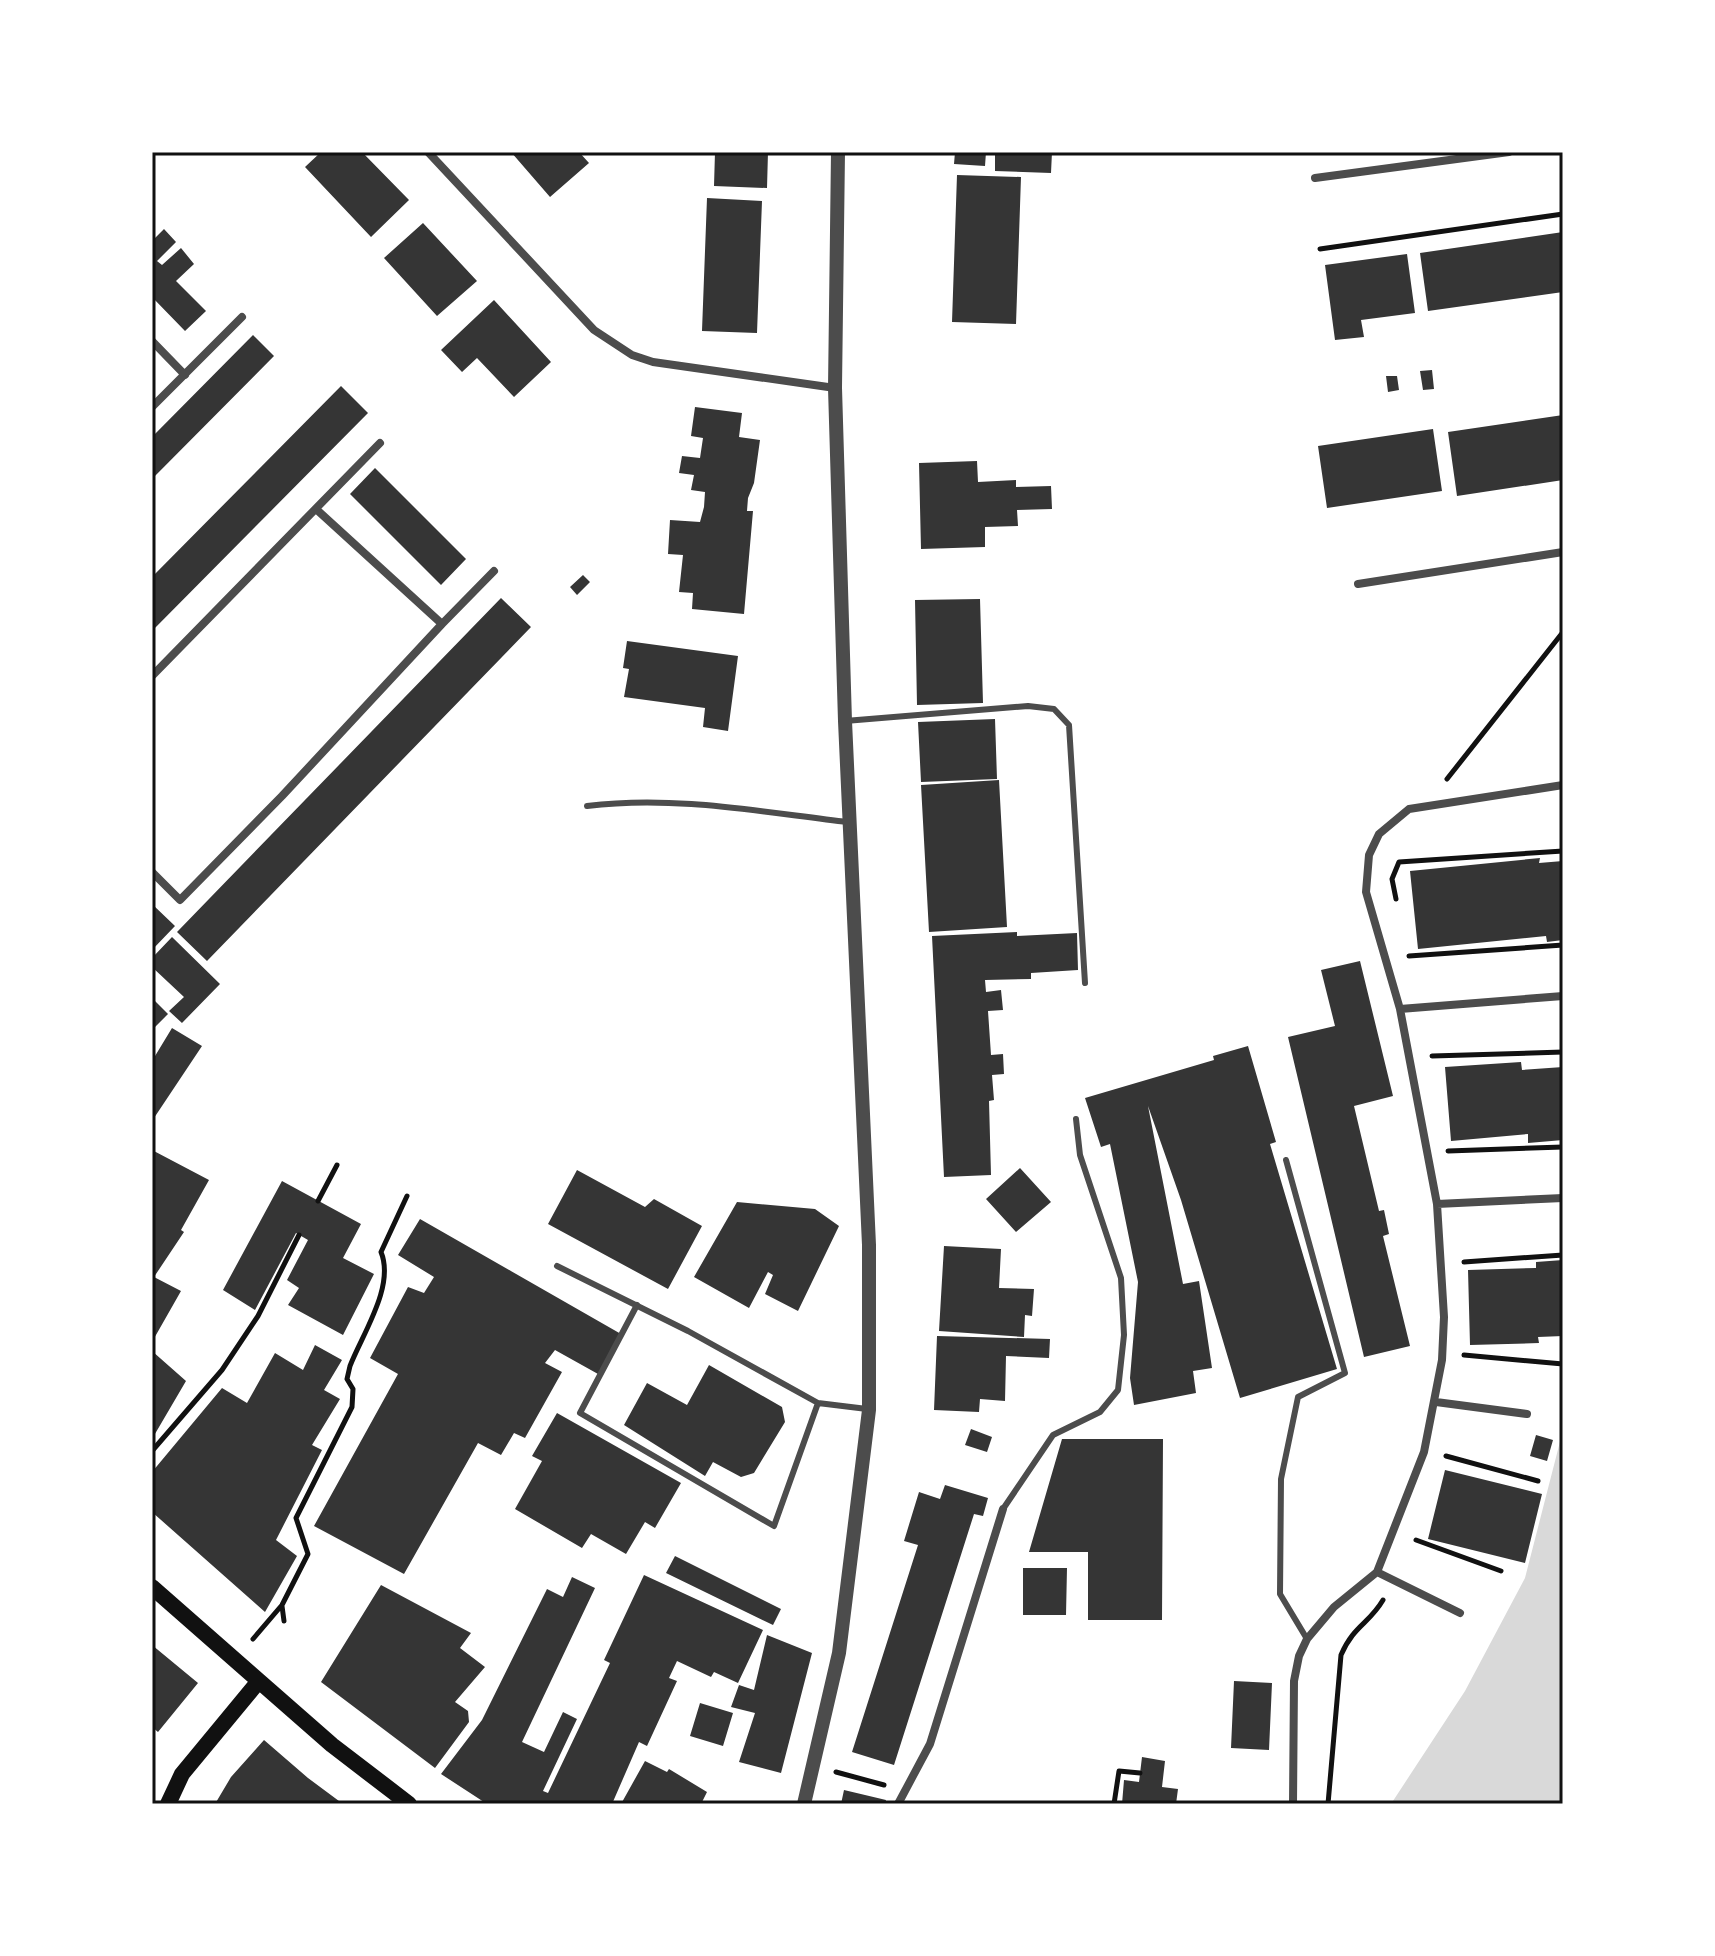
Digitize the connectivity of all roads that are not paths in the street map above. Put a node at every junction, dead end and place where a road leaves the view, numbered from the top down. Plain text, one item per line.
1 (428, 152) edge
2 (838, 152) edge
3 (1509, 152) edge
4 (1315, 178) dead end
5 (242, 317) dead end
6 (152, 341) edge
7 (185, 375) junction
8 (835, 388) junction
9 (152, 407) edge
10 (380, 443) dead end
11 (316, 509) junction
12 (1563, 552) edge
13 (494, 571) dead end
14 (1358, 584) dead end
15 (442, 624) junction
16 (152, 676) edge
17 (845, 721) junction
18 (1563, 785) edge
19 (587, 806) dead end
20 (851, 822) junction
21 (152, 872) edge
22 (1085, 983) dead end
23 (1563, 996) edge
24 (1400, 1009) junction
25 (1076, 1119) dead end
26 (1286, 1160) dead end
27 (1563, 1198) edge
28 (1437, 1204) junction
29 (557, 1266) dead end
30 (637, 1305) junction
31 (1436, 1402) junction
32 (818, 1403) junction
33 (869, 1410) junction
34 (1527, 1414) dead end
35 (1003, 1509) joint
36 (1377, 1572) junction
37 (152, 1587) edge
38 (1460, 1613) dead end
39 (1307, 1639) junction
40 (258, 1682) junction
41 (168, 1804) edge
42 (409, 1804) edge
43 (804, 1804) edge
44 (898, 1804) edge
45 (1293, 1804) edge

1 - 8 street
2 - 8 street
3 - 4 street
5 - 7 street
6 - 7 street
7 - 9 street
8 - 17 street
10 - 11 street
11 - 15 street
11 - 16 street
12 - 14 street
13 - 15 street
15 - 21 street
17 - 20 street
17 - 22 lane
18 - 24 street
19 - 20 lane
20 - 33 street
23 - 24 street
24 - 28 street
25 - 35 lane
26 - 39 lane
27 - 28 street
28 - 31 street
29 - 30 lane
30 - 32 lane
30 - 32 lane
31 - 34 street
31 - 36 street
32 - 33 lane
33 - 43 street
35 - 44 street
36 - 38 street
36 - 39 street
37 - 40 main road
39 - 45 street
40 - 41 main road
40 - 42 main road

